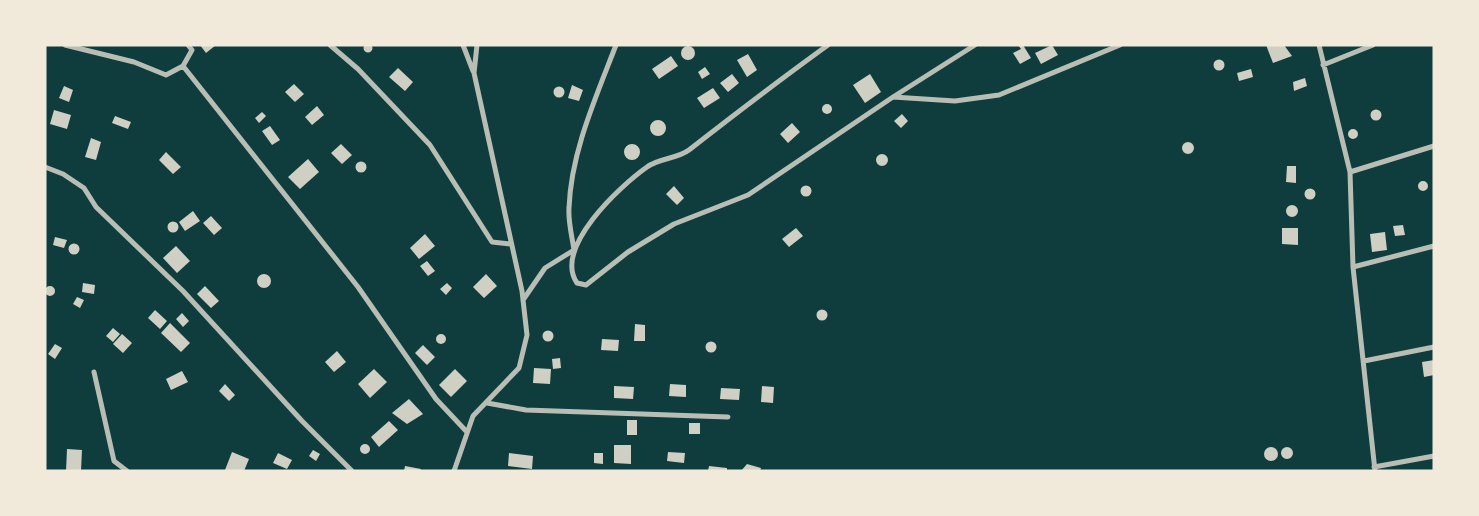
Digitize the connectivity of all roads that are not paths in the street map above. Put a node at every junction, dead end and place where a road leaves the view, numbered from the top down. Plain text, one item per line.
1 (65, 45) edge
2 (188, 45) edge
3 (330, 45) edge
4 (463, 45) edge
5 (477, 45) edge
6 (616, 45) edge
7 (828, 45) edge
8 (975, 45) edge
9 (1120, 45) edge
10 (1319, 45) edge
11 (1373, 45) edge
12 (1323, 65) junction
13 (183, 66) junction
14 (474, 73) junction
15 (893, 97) junction
16 (1434, 146) edge
17 (45, 167) edge
18 (1350, 172) junction
19 (511, 244) junction
20 (1434, 246) edge
21 (574, 250) junction
22 (1353, 267) junction
23 (523, 300) junction
24 (1434, 347) edge
25 (1364, 361) junction
26 (94, 372) dead end
27 (487, 403) junction
28 (728, 417) dead end
29 (466, 431) junction
30 (1434, 456) edge
31 (1374, 469) edge
32 (127, 471) edge
33 (352, 471) edge
34 (454, 471) edge

1 - 13 street
2 - 13 street
3 - 19 street
4 - 14 street
5 - 14 street
6 - 21 street
7 - 21 street
8 - 15 street
9 - 15 street
10 - 12 street
11 - 12 street
12 - 18 street
13 - 29 street
14 - 19 street
15 - 21 street
16 - 18 street
17 - 33 street
18 - 22 street
19 - 23 street
20 - 22 street
21 - 23 street
22 - 25 street
23 - 27 street
24 - 25 street
25 - 31 street
26 - 32 street
27 - 28 street
27 - 29 street
29 - 34 street
30 - 31 street

